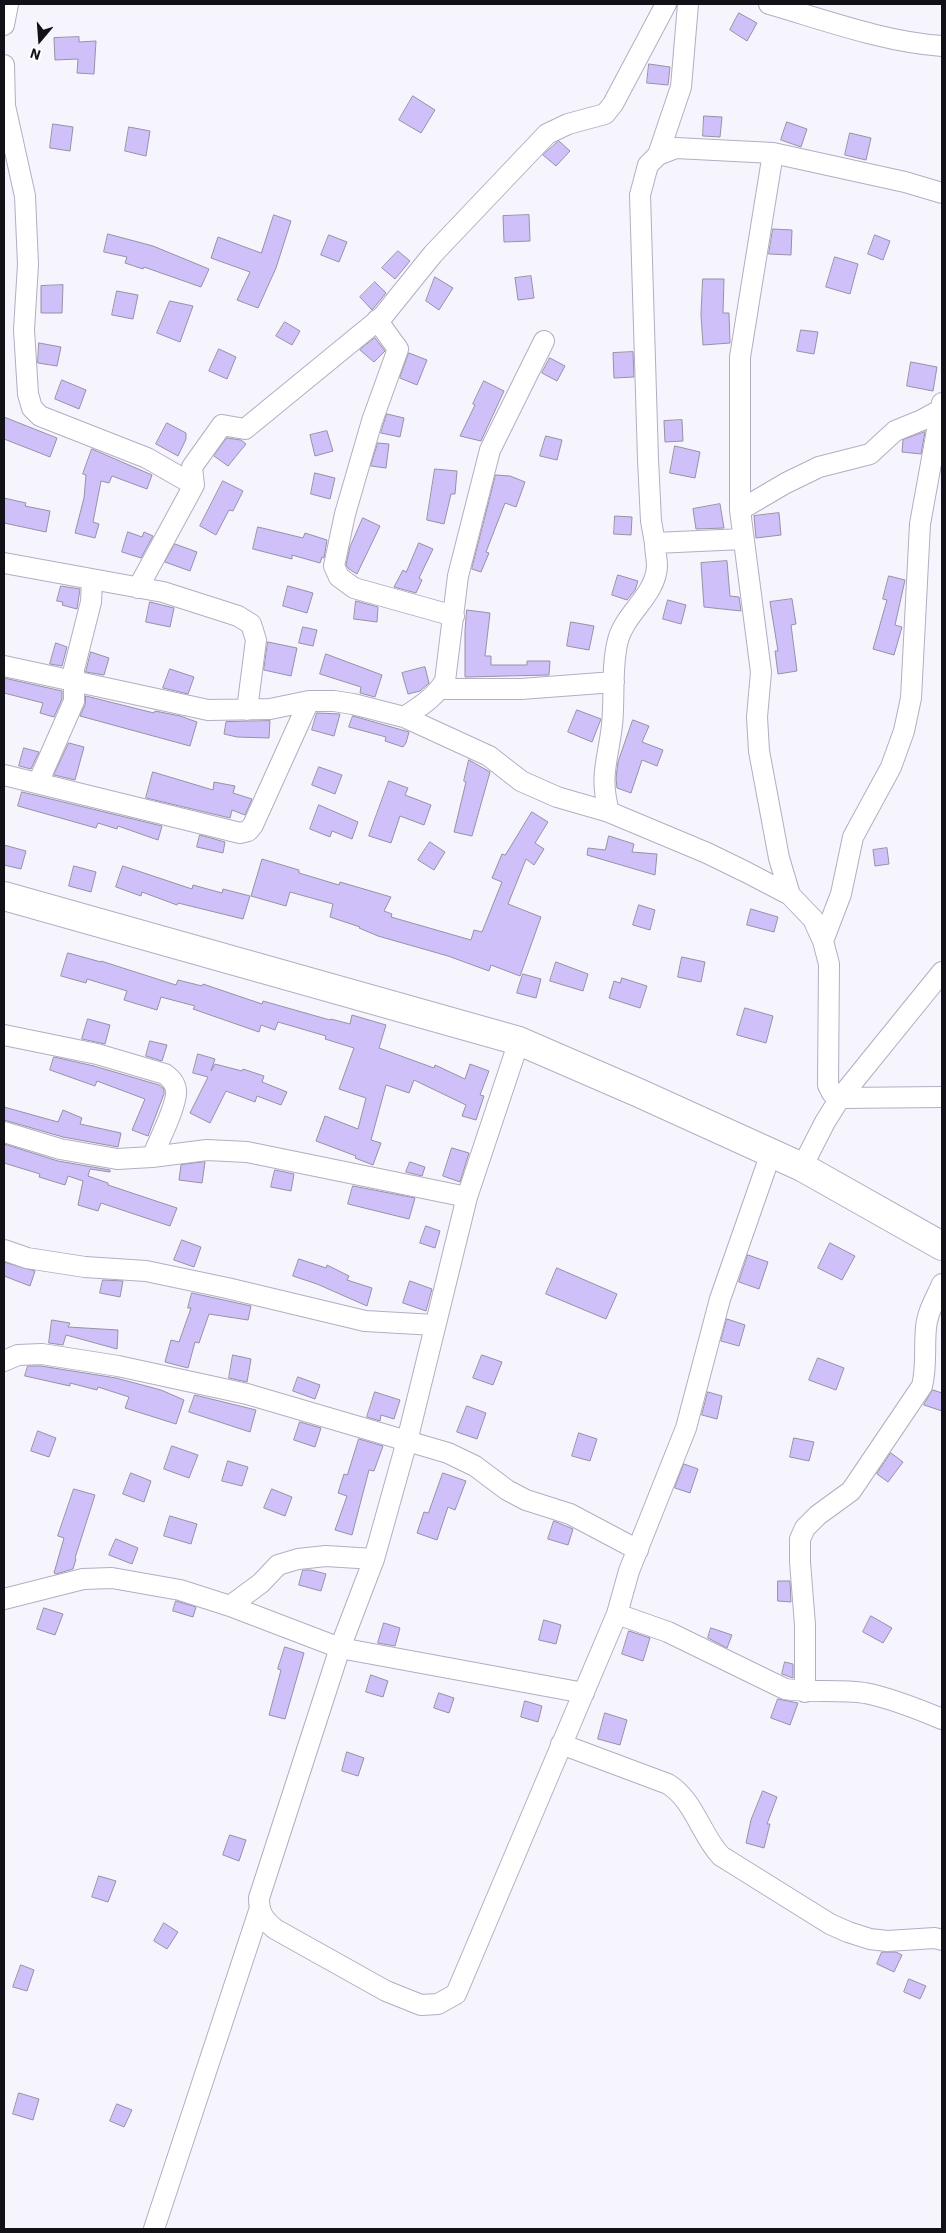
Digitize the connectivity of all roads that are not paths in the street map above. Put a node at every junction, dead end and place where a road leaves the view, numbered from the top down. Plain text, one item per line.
1 (8, 4) edge
2 (666, 4) edge
3 (688, 4) edge
4 (770, 4) edge
5 (4, 25) edge
6 (942, 46) edge
7 (4, 65) edge
8 (773, 153) junction
9 (658, 154) junction
10 (942, 193) edge
11 (377, 320) junction
12 (544, 341) dead end
13 (942, 407) edge
14 (194, 485) junction
15 (740, 510) junction
16 (744, 539) junction
17 (655, 543) junction
18 (4, 563) edge
19 (92, 580) junction
20 (138, 588) junction
21 (454, 616) junction
22 (4, 666) edge
23 (75, 682) junction
24 (614, 682) junction
25 (440, 689) junction
26 (309, 701) junction
27 (246, 710) junction
28 (404, 717) junction
29 (4, 776) edge
30 (38, 783) junction
31 (609, 812) junction
32 (790, 895) junction
33 (4, 896) edge
34 (823, 941) junction
35 (942, 972) edge
36 (4, 1035) edge
37 (519, 1041) junction
38 (942, 1097) edge
39 (840, 1098) junction
40 (4, 1132) edge
41 (771, 1153) junction
42 (152, 1157) junction
43 (802, 1167) junction
44 (467, 1197) junction
45 (942, 1246) edge
46 (4, 1250) edge
47 (942, 1284) edge
48 (435, 1325) junction
49 (4, 1361) edge
50 (406, 1441) junction
51 (638, 1550) junction
52 (374, 1559) junction
53 (4, 1599) edge
54 (230, 1606) junction
55 (617, 1614) junction
56 (340, 1648) junction
57 (805, 1692) junction
58 (584, 1693) junction
59 (942, 1719) edge
60 (561, 1744) junction
61 (259, 1911) junction
62 (942, 1940) edge
63 (154, 2229) edge

1 - 5 street
2 - 11 street
3 - 9 street
4 - 6 street
7 - 14 street
8 - 9 street
8 - 10 street
8 - 15 street
9 - 17 street
11 - 14 street
11 - 21 street
12 - 21 street
13 - 15 street
13 - 34 street
14 - 20 street
15 - 16 street
16 - 17 street
16 - 32 street
17 - 24 street
18 - 19 street
19 - 20 street
19 - 23 street
20 - 27 street
21 - 25 street
22 - 23 street
23 - 27 street
23 - 30 street
24 - 25 street
24 - 31 street
25 - 28 street
26 - 27 street
26 - 28 street
26 - 30 street
28 - 31 street
29 - 30 street
31 - 32 street
32 - 34 street
33 - 37 main road
34 - 39 street
35 - 39 street
36 - 42 street
37 - 41 main road
37 - 44 street
38 - 39 street
39 - 43 street
40 - 42 street
41 - 43 main road
41 - 51 street
42 - 44 street
43 - 45 main road
44 - 48 street
46 - 48 street
47 - 57 street
48 - 50 street
49 - 50 street
50 - 51 street
50 - 52 street
51 - 55 street
52 - 54 street
52 - 56 street
53 - 54 street
54 - 56 street
55 - 57 street
55 - 58 street
56 - 58 street
56 - 61 street
57 - 59 street
58 - 60 street
60 - 61 street
60 - 62 street
61 - 63 street

